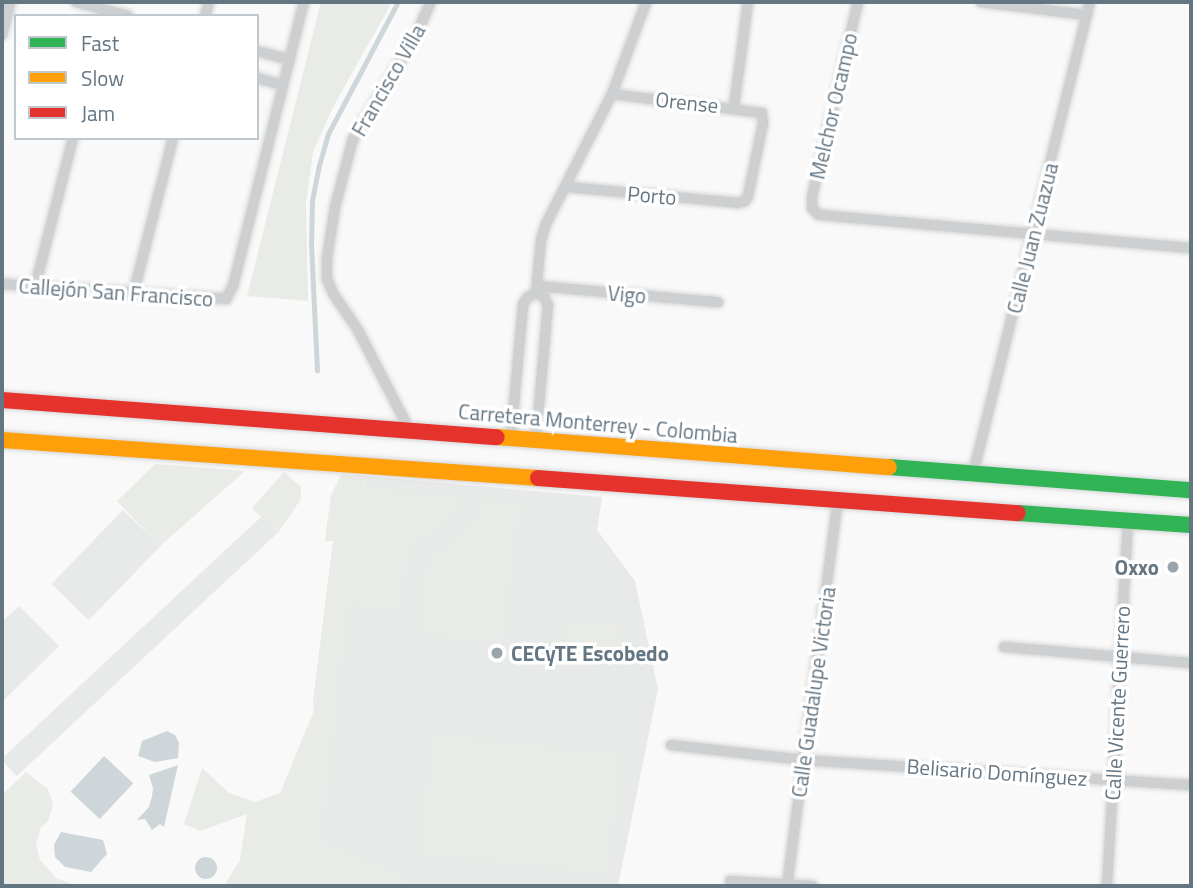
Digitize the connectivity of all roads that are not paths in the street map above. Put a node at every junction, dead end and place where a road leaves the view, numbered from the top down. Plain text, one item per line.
1 (76, 2) edge
2 (304, 2) edge
3 (431, 2) edge
4 (646, 2) edge
5 (748, 2) edge
6 (858, 2) edge
7 (981, 2) edge
8 (1090, 2) edge
9 (105, 9) edge
10 (9, 11) edge
11 (1087, 15) junction
12 (2, 35) edge
13 (259, 52) edge
14 (290, 60) junction
15 (259, 79) edge
16 (283, 85) junction
17 (612, 94) junction
18 (734, 107) junction
19 (72, 140) edge
20 (172, 140) edge
21 (567, 187) junction
22 (738, 203) joint
23 (1034, 233) junction
24 (1191, 248) edge
25 (2, 284) edge
26 (35, 287) junction
27 (536, 290) junction
28 (133, 295) junction
29 (718, 302) dead end
30 (521, 336) junction
31 (545, 338) junction
32 (2, 400) edge
33 (409, 429) junction
34 (511, 437) junction
35 (536, 439) junction
36 (2, 440) edge
37 (973, 474) junction
38 (1191, 490) edge
39 (838, 500) junction
40 (1128, 521) junction
41 (1191, 525) edge
42 (1004, 648) dead end
43 (1120, 657) junction
44 (1191, 663) edge
45 (671, 745) dead end
46 (803, 760) junction
47 (1113, 780) junction
48 (1191, 785) edge
49 (730, 881) dead end
50 (787, 885) edge
51 (813, 886) edge
52 (1107, 886) edge

1 - 9 street
2 - 14 street
3 - 33 street, Francisco Villa
4 - 17 street
5 - 18 street
6 - 23 street, Melchor Ocampo
7 - 11 street
8 - 11 street, Calle Juan Zuazua
10 - 12 street
11 - 23 street, Calle Juan Zuazua
13 - 14 street
14 - 16 street
15 - 16 street
16 - 28 street, Callejón San Francisco
17 - 18 street, Orense
17 - 21 street
18 - 22 street, Orense
19 - 26 street
20 - 28 street
21 - 22 street, Porto
21 - 27 street
23 - 24 street
23 - 37 street, Calle Juan Zuazua
25 - 26 street, Callejón San Francisco
26 - 28 street, Callejón San Francisco
27 - 29 street, Vigo
27 - 30 street
27 - 31 street
30 - 31 street
30 - 34 street
31 - 35 street
32 - 33 main road, Carretera Monterrey - Colombia
33 - 34 main road, Carretera Monterrey - Colombia
34 - 35 main road, Carretera Monterrey - Colombia
35 - 37 main road, Carretera Monterrey - Colombia
36 - 39 main road
37 - 38 main road, Carretera Monterrey - Colombia
39 - 40 main road
39 - 46 street, Calle Guadalupe Victoria
40 - 41 main road
40 - 43 street, Calle Vicente Guerrero
42 - 43 street
43 - 44 street
43 - 47 street, Calle Vicente Guerrero
45 - 46 street, Belisario Domínguez
46 - 47 street, Belisario Domínguez
46 - 50 street, Calle Guadalupe Victoria
47 - 48 street, Belisario Domínguez
47 - 52 street, Calle Vicente Guerrero
49 - 50 street
50 - 51 street

